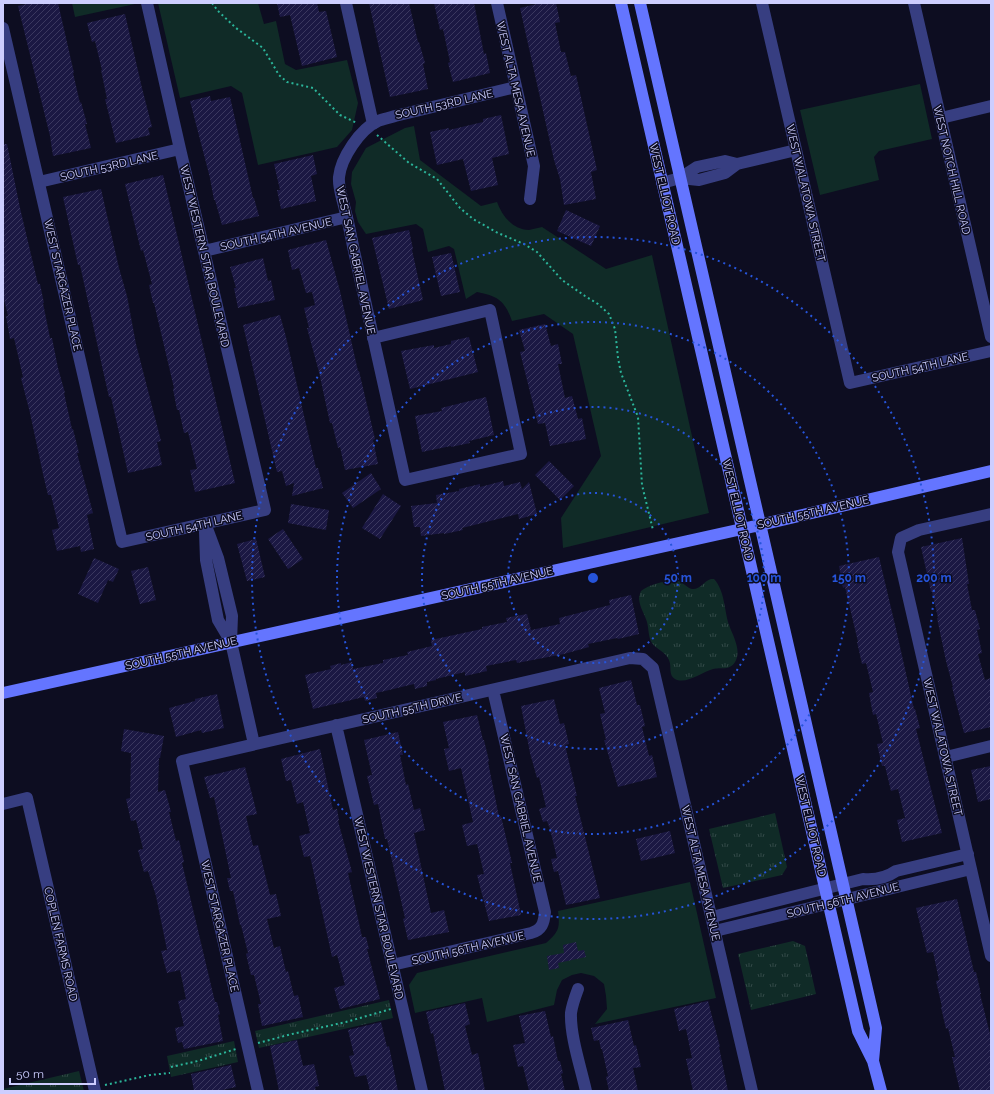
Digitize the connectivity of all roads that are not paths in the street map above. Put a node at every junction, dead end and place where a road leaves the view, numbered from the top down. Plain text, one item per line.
1 (147, 3) edge
2 (346, 3) edge
3 (497, 3) edge
4 (621, 3) edge
5 (640, 3) edge
6 (762, 3) edge
7 (914, 3) edge
8 (3, 28) edge
9 (516, 87) junction
10 (991, 106) edge
11 (940, 118) junction
12 (371, 125) junction
13 (180, 149) junction
14 (796, 150) junction
15 (680, 178) junction
16 (39, 182) junction
17 (662, 183) junction
18 (530, 200) dead end
19 (347, 216) junction
20 (204, 251) junction
21 (991, 337) edge
22 (373, 338) junction
23 (991, 351) edge
24 (850, 383) joint
25 (991, 471) edge
26 (265, 510) joint
27 (991, 514) edge
28 (205, 522) junction
29 (760, 525) junction
30 (742, 528) junction
31 (122, 542) joint
32 (231, 642) junction
33 (643, 659) joint
34 (493, 690) junction
35 (3, 694) edge
36 (336, 726) junction
37 (254, 744) junction
38 (991, 746) edge
39 (946, 757) junction
40 (182, 761) joint
41 (3, 804) edge
42 (968, 854) junction
43 (971, 869) junction
44 (896, 872) junction
45 (844, 884) junction
46 (899, 886) junction
47 (825, 889) junction
48 (847, 899) junction
49 (828, 903) junction
50 (712, 917) junction
51 (541, 927) joint
52 (715, 931) junction
53 (991, 956) edge
54 (392, 965) junction
55 (578, 989) dead end
56 (873, 1061) junction
57 (95, 1089) edge
58 (258, 1091) edge
59 (422, 1091) edge
60 (586, 1091) edge
61 (752, 1091) edge
62 (881, 1091) edge

1 - 13 street, WEST WESTERN STAR BOULEVARD
2 - 12 street
3 - 9 street, WEST ALTA MESA AVENUE
4 - 17 main road, WEST ELLIOT ROAD
5 - 15 main road, WEST ELLIOT ROAD
6 - 14 street, WEST WALATOWA STREET
7 - 11 street, WEST NOTCH HILL ROAD
8 - 16 street, WEST STARGAZER PLACE
9 - 12 street, SOUTH 53RD LANE
9 - 18 street, WEST ALTA MESA AVENUE
10 - 11 street
11 - 21 street, WEST NOTCH HILL ROAD
12 - 19 street, WEST SAN GABRIEL AVENUE
13 - 16 street, SOUTH 53RD LANE
13 - 20 street, WEST WESTERN STAR BOULEVARD
14 - 15 street
14 - 24 street, WEST WALATOWA STREET
15 - 17 street
15 - 29 main road, WEST ELLIOT ROAD
16 - 31 street, WEST STARGAZER PLACE
17 - 30 main road, WEST ELLIOT ROAD
19 - 20 street, SOUTH 54TH AVENUE
19 - 22 street, WEST SAN GABRIEL AVENUE
20 - 26 street, WEST WESTERN STAR BOULEVARD
22 - 22 street, WEST SAN GABRIEL AVENUE
23 - 24 street, SOUTH 54TH LANE
25 - 29 main road, SOUTH 55TH AVENUE
26 - 28 street, SOUTH 54TH LANE
27 - 39 street, WEST WALATOWA STREET
28 - 31 street, SOUTH 54TH LANE
28 - 32 street
29 - 30 main road, SOUTH 55TH AVENUE
29 - 45 main road, WEST ELLIOT ROAD
30 - 32 main road, SOUTH 55TH AVENUE
30 - 47 main road, WEST ELLIOT ROAD
32 - 35 main road, SOUTH 55TH AVENUE
32 - 37 street
33 - 34 street, SOUTH 55TH DRIVE
33 - 50 street, WEST ALTA MESA AVENUE
34 - 36 street, SOUTH 55TH DRIVE
34 - 51 street, WEST SAN GABRIEL AVENUE
36 - 37 street, SOUTH 55TH DRIVE
36 - 54 street, WEST WESTERN STAR BOULEVARD
37 - 40 street, SOUTH 55TH DRIVE
38 - 39 street
39 - 42 street, WEST WALATOWA STREET
40 - 58 street, WEST STARGAZER PLACE
41 - 57 street, COPLEN FARMS ROAD
42 - 43 street, WEST WALATOWA STREET
42 - 44 street, SOUTH 56TH AVENUE
43 - 46 street, SOUTH 56TH AVENUE
43 - 53 street, WEST WALATOWA STREET
44 - 45 street, SOUTH 56TH AVENUE
44 - 46 street
45 - 47 street, SOUTH 56TH AVENUE
45 - 48 main road, WEST ELLIOT ROAD
46 - 48 street, SOUTH 56TH AVENUE
47 - 49 main road, WEST ELLIOT ROAD
47 - 50 street, SOUTH 56TH AVENUE
48 - 49 street, SOUTH 56TH AVENUE
48 - 56 main road, WEST ELLIOT ROAD
49 - 52 street, SOUTH 56TH AVENUE
49 - 56 main road, WEST ELLIOT ROAD
50 - 52 street, WEST ALTA MESA AVENUE
51 - 54 street, SOUTH 56TH AVENUE
52 - 61 street, WEST ALTA MESA AVENUE
54 - 59 street, WEST WESTERN STAR BOULEVARD
55 - 60 street
56 - 62 main road, WEST ELLIOT ROAD

